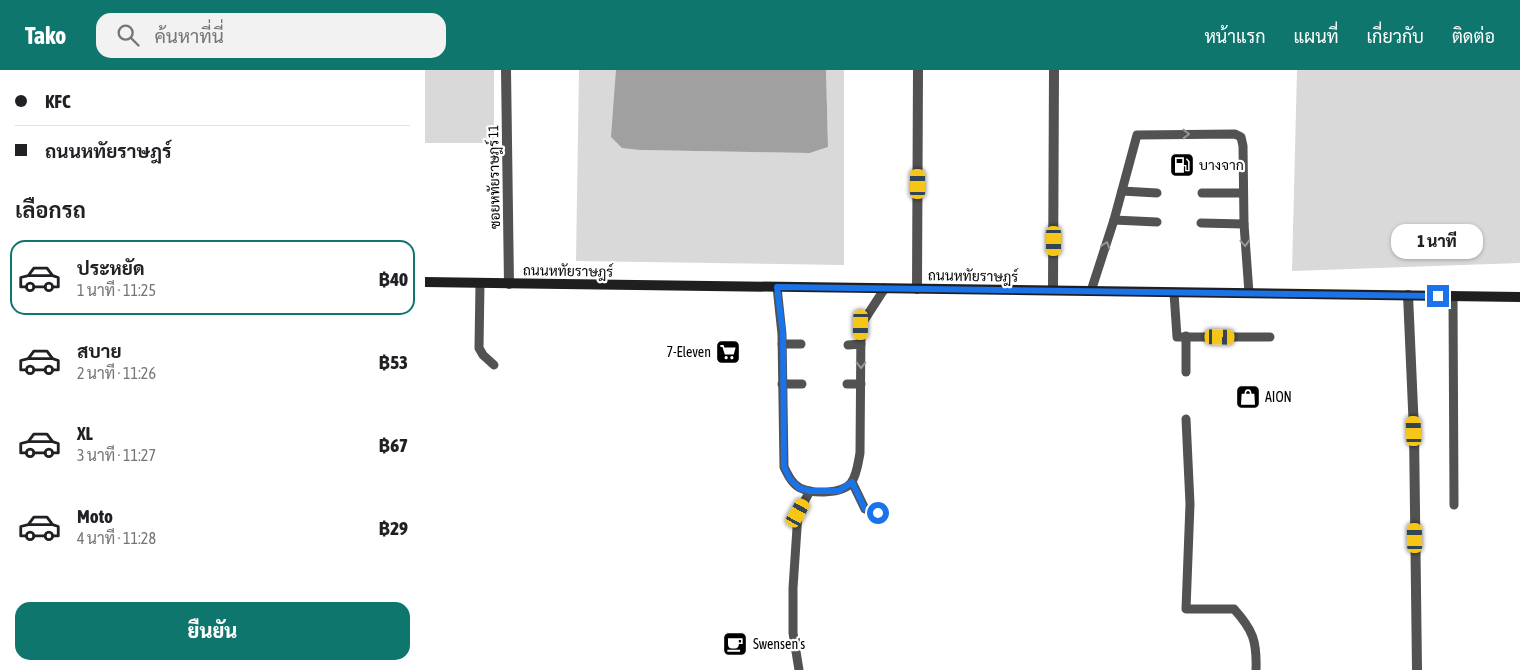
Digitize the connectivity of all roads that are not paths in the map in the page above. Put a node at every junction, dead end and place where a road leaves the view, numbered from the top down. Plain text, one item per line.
1 (506, 70) edge
2 (919, 70) edge
3 (1054, 70) edge
4 (1122, 191) junction
5 (1157, 192) dead end
6 (1202, 193) dead end
7 (1243, 193) junction
8 (1114, 220) junction
9 (1157, 222) dead end
10 (1201, 223) dead end
11 (1244, 224) junction
12 (425, 282) edge
13 (480, 283) junction
14 (509, 284) junction
15 (777, 287) junction
16 (885, 288) junction
17 (917, 289) junction
18 (1053, 290) junction
19 (1091, 291) junction
20 (1174, 292) junction
21 (1249, 293) junction
22 (1408, 295) junction
23 (1453, 296) junction
24 (1520, 297) edge
25 (1186, 336) junction
26 (1270, 337) dead end
27 (782, 344) junction
28 (801, 344) dead end
29 (861, 344) junction
30 (848, 345) dead end
31 (493, 365) dead end
32 (1186, 372) dead end
33 (783, 384) junction
34 (802, 384) dead end
35 (847, 384) dead end
36 (861, 384) junction
37 (1186, 419) dead end
38 (852, 482) junction
39 (810, 491) junction
40 (1454, 505) dead end
41 (878, 513) dead end
42 (799, 670) edge
43 (1256, 670) edge
44 (1417, 670) edge

1 - 14 street, ซอยหทัยราษฎร์ 11
2 - 17 street
3 - 18 street
4 - 5 lane
4 -> 7 lane
4 - 8 lane
6 - 7 lane
7 - 11 lane
8 - 9 lane
19 -> 8 lane
10 - 11 lane
11 -> 21 lane
12 - 13 main road, ถนนหทัยราษฎร์
13 - 14 main road, ถนนหทัยราษฎร์
13 - 31 lane
14 - 15 main road, ถนนหทัยราษฎร์
15 - 16 main road, ถนนหทัยราษฎร์
15 - 27 lane
16 - 17 main road, ถนนหทัยราษฎร์
16 - 29 lane
17 - 18 main road, ถนนหทัยราษฎร์
18 - 19 main road, ถนนหทัยราษฎร์
19 - 20 main road, ถนนหทัยราษฎร์
20 - 21 main road, ถนนหทัยราษฎร์
20 - 25 lane
21 - 22 main road, ถนนหทัยราษฎร์
22 - 23 main road, ถนนหทัยราษฎร์
22 - 44 street
23 - 24 main road, ถนนหทัยราษฎร์
23 - 40 lane
25 - 26 lane
25 - 32 lane
27 - 28 lane
27 - 33 lane
29 - 30 lane
29 -> 36 lane
33 - 34 lane
33 - 39 lane
35 - 36 lane
36 - 38 lane
37 - 43 lane
38 - 39 lane
38 - 41 lane
39 - 42 lane

